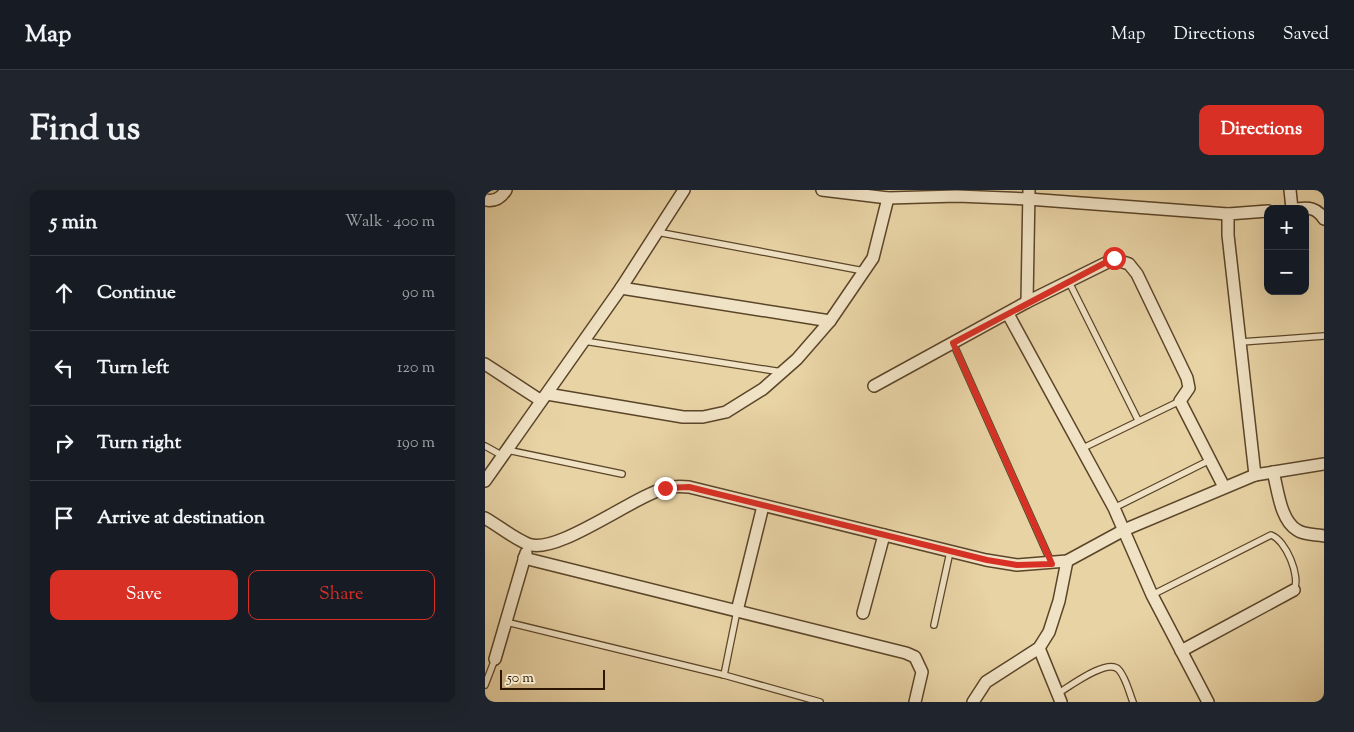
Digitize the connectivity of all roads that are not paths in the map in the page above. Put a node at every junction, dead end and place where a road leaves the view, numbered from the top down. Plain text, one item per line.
1 (506, 190) edge
2 (684, 190) edge
3 (822, 190) edge
4 (1290, 190) edge
5 (1028, 195) edge
6 (888, 198) junction
7 (485, 200) edge
8 (1292, 205) edge
9 (1309, 208) edge
10 (1264, 211) edge
11 (1228, 214) junction
12 (1324, 219) edge
13 (657, 232) junction
14 (864, 271) junction
15 (1069, 282) junction
16 (621, 288) junction
17 (1027, 302) junction
18 (1008, 314) junction
19 (830, 321) junction
20 (1324, 336) edge
21 (582, 341) junction
22 (1241, 342) junction
23 (953, 343) junction
24 (485, 364) edge
25 (784, 372) junction
26 (874, 386) dead end
27 (543, 397) junction
28 (1179, 400) junction
29 (1138, 420) junction
30 (485, 446) edge
31 (1081, 449) junction
32 (505, 453) junction
33 (1210, 460) junction
34 (1324, 464) edge
35 (1273, 472) junction
36 (622, 474) dead end
37 (1255, 474) junction
38 (485, 481) edge
39 (1224, 487) junction
40 (763, 506) junction
41 (1113, 508) junction
42 (485, 518) edge
43 (1123, 530) junction
44 (884, 535) junction
45 (1324, 536) edge
46 (529, 545) junction
47 (950, 552) junction
48 (524, 558) junction
49 (1067, 561) junction
50 (1052, 564) junction
51 (1294, 590) joint
52 (1152, 595) junction
53 (737, 611) junction
54 (863, 613) dead end
55 (506, 622) junction
56 (934, 625) dead end
57 (1039, 648) junction
58 (1181, 651) junction
59 (495, 659) joint
60 (724, 675) junction
61 (485, 685) edge
62 (1059, 698) edge
63 (820, 702) edge
64 (915, 702) edge
65 (973, 702) edge
66 (1133, 702) edge
67 (1208, 702) edge

1 - 7 street
2 - 13 street
3 - 6 street
4 - 8 street
5 - 6 street
5 - 11 street
5 - 17 street
6 - 14 street
9 - 12 street
10 - 11 street
11 - 22 street
13 - 14 lane
13 - 16 street
14 - 19 street
15 - 17 street
15 - 28 street
15 - 29 lane
16 - 19 street
16 - 21 street
17 - 18 street
18 - 23 street
18 - 31 street
19 - 25 street
20 - 22 lane
21 - 25 lane
21 - 27 street
22 - 37 street
23 - 26 street
23 - 50 lane
24 - 27 street
25 - 27 street
27 - 32 street
28 - 29 lane
28 - 33 street
29 - 31 lane
30 - 32 lane
31 - 41 street
32 - 36 lane
32 - 38 street
33 - 39 street
33 - 41 lane
34 - 35 street
35 - 37 street
35 - 45 street
37 - 39 street
39 - 43 street
40 - 44 street
40 - 46 street
40 - 53 street
41 - 43 street
42 - 46 street
43 - 49 street
43 - 52 street
44 - 47 street
44 - 54 street
46 - 48 street
47 - 50 street
47 - 56 lane
48 - 53 street
48 - 55 street
49 - 50 street
49 - 57 street
51 - 52 lane
51 - 58 street
52 - 58 street
53 - 60 lane
53 - 64 street
55 - 59 street
55 - 60 lane
57 - 62 street
57 - 65 street
58 - 67 street
59 - 61 lane
60 - 63 lane
62 - 66 lane

